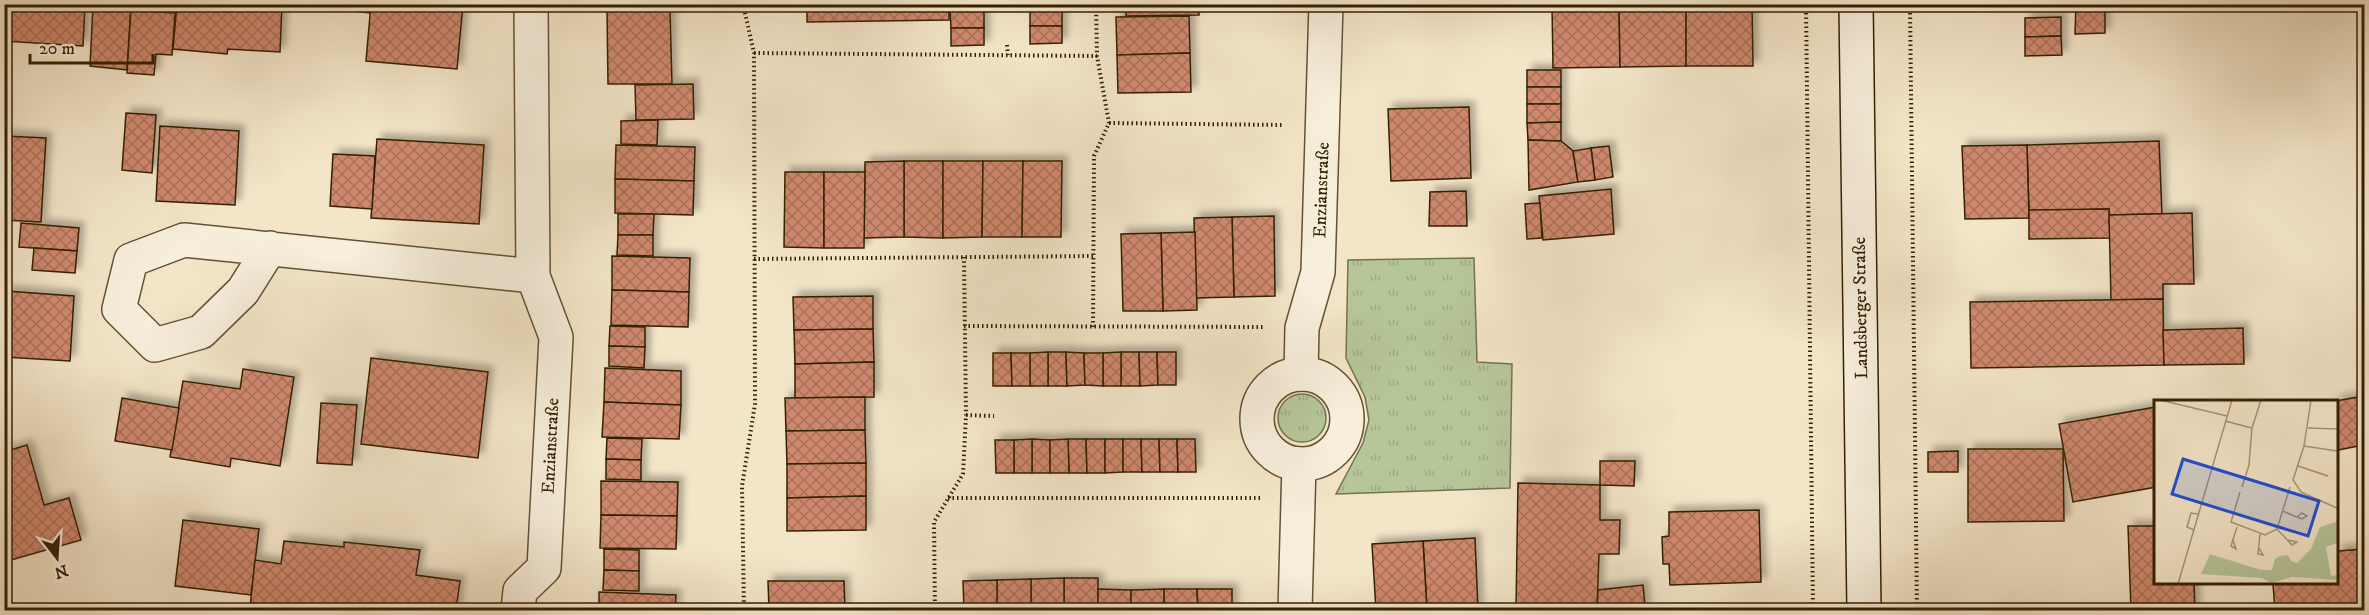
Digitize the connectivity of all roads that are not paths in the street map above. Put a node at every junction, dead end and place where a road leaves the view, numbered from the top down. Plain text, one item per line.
1 (531, 4) edge
2 (1326, 4) edge
3 (1856, 4) edge
4 (270, 248) dead end
5 (533, 276) junction
6 (1301, 374) junction
7 (1299, 464) junction
8 (518, 610) edge
9 (1295, 610) edge
10 (1864, 610) edge

1 - 5 street, Enzianstraße
2 - 6 street, Enzianstraße
3 - 10 street, Landsberger Straße
4 - 5 street
5 - 8 street, Enzianstraße
6 - 7 street
6 - 7 street
7 - 9 street

